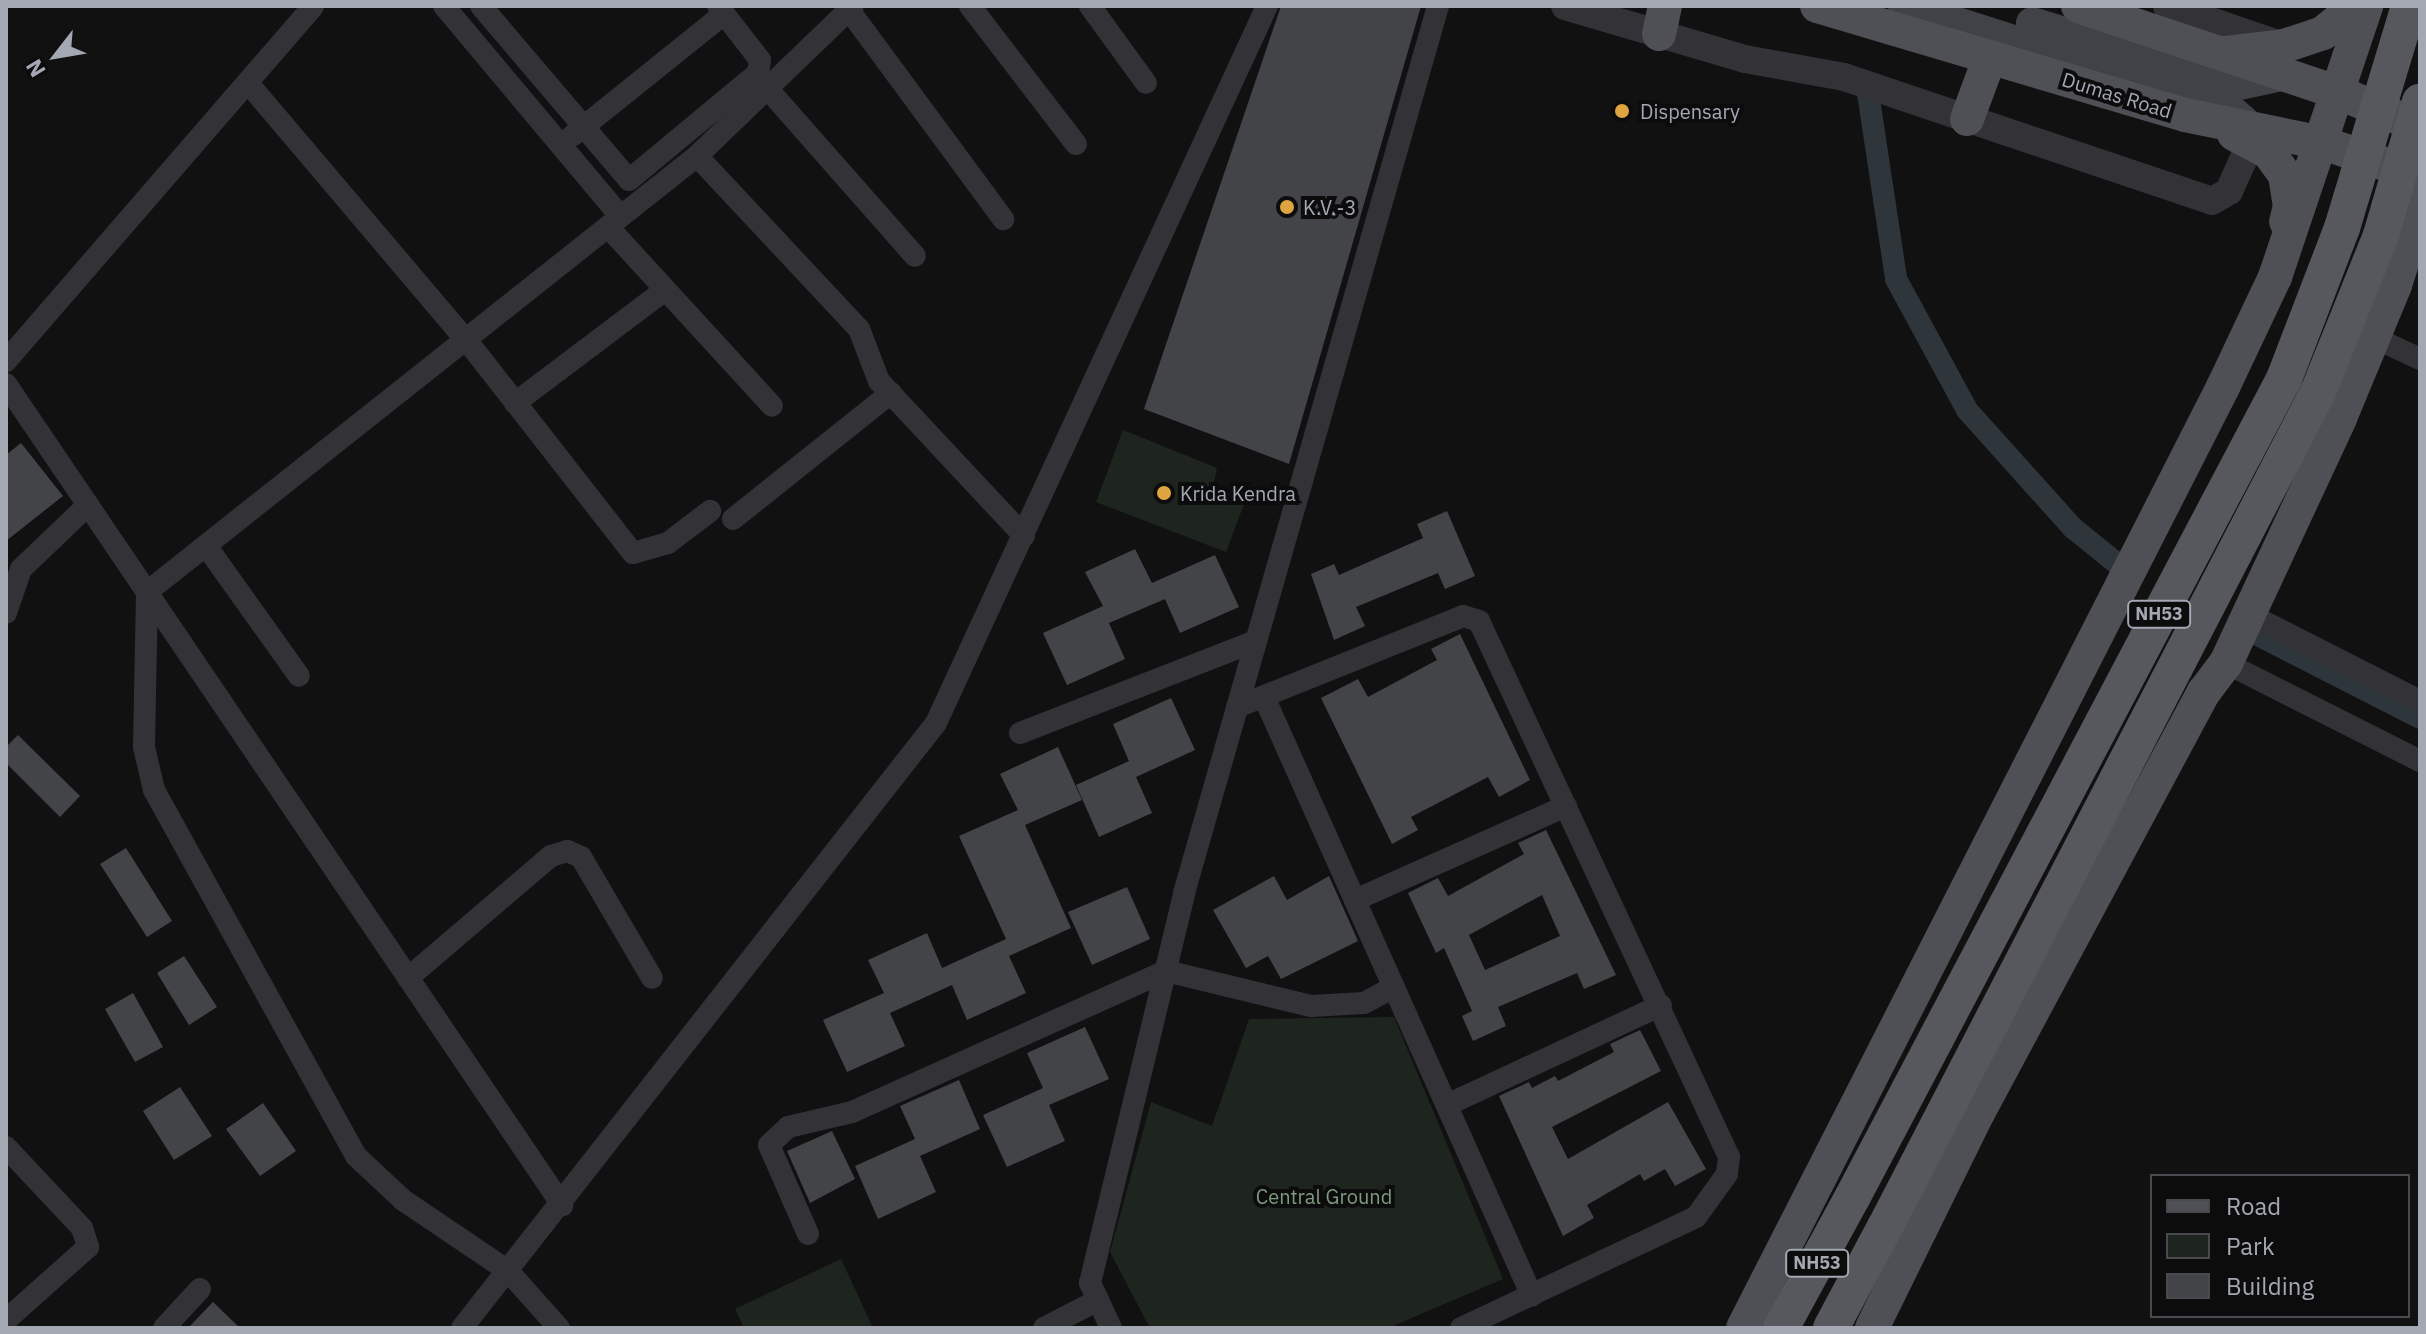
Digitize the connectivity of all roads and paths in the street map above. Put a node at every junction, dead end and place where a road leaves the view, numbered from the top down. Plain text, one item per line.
1 (313, 6) edge
2 (481, 6) edge
3 (970, 6) edge
4 (1090, 6) edge
5 (1267, 6) edge
6 (1438, 6) edge
7 (1565, 6) edge
8 (1817, 6) edge
9 (1904, 6) edge
10 (1975, 6) edge
11 (2078, 6) edge
12 (2167, 6) edge
13 (2356, 6) edge
14 (2366, 6) edge
15 (2409, 6) edge
16 (851, 8) edge
17 (456, 10) edge
18 (721, 10) edge
19 (1662, 20) edge
20 (1990, 57) junction
21 (2304, 75) junction
22 (248, 83) junction
23 (1146, 83) dead end
24 (766, 87) junction
25 (2420, 102) edge
26 (1967, 119) junction
27 (2420, 127) edge
28 (581, 128) junction
29 (2252, 134) junction
30 (2323, 143) junction
31 (1076, 144) dead end
32 (560, 145) junction
33 (697, 156) junction
34 (2420, 176) edge
35 (2420, 206) edge
36 (1003, 219) dead end
37 (615, 222) junction
38 (915, 256) dead end
39 (2420, 259) edge
40 (2271, 285) junction
41 (2395, 285) junction
42 (665, 290) junction
43 (2373, 337) junction
44 (468, 342) junction
45 (2420, 359) edge
46 (6, 361) edge
47 (6, 384) edge
48 (891, 393) junction
49 (515, 403) junction
50 (772, 406) dead end
51 (88, 505) junction
52 (710, 511) dead end
53 (733, 519) dead end
54 (1024, 536) junction
55 (207, 547) junction
56 (147, 592) junction
57 (6, 613) edge
58 (2249, 614) junction
59 (1256, 641) junction
60 (2226, 663) junction
61 (299, 676) dead end
62 (1264, 697) junction
63 (2420, 701) edge
64 (1237, 707) junction
65 (1020, 733) dead end
66 (2420, 761) edge
67 (1566, 806) junction
68 (1355, 900) junction
69 (1166, 971) junction
70 (408, 978) junction
71 (652, 978) dead end
72 (1394, 987) junction
73 (1661, 1005) junction
74 (1447, 1105) junction
75 (6, 1147) edge
76 (562, 1205) junction
77 (808, 1234) dead end
78 (508, 1271) junction
79 (200, 1289) dead end
80 (1532, 1296) junction
81 (1098, 1300) junction
82 (10, 1308) edge
83 (1491, 1321) edge
84 (164, 1328) edge
85 (462, 1328) edge
86 (559, 1328) edge
87 (1044, 1328) edge
88 (1111, 1328) edge
89 (1461, 1328) edge
90 (1743, 1328) edge
91 (1781, 1328) edge
92 (1831, 1328) edge
93 (1872, 1328) edge

1 - 22 street
2 - 28 street
3 - 31 street
4 - 23 street
5 - 54 street
6 - 59 street
7 - 19 street
8 - 20 main road, Dumas Road
9 - 29 main road
10 - 21 main road
11 - 21 main road
12 - 21 street
13 - 21 main road
14 - 21 main road
15 - 91 highway, NH53, bridge
16 - 24 street
16 - 36 street
17 - 32 street
18 - 28 street
18 - 28 street
19 - 26 street
20 - 26 main road
20 - 29 main road, Dumas Road
21 - 27 main road
21 - 30 main road
22 - 44 street
22 - 46 street
24 - 33 street
24 - 38 street
25 - 92 highway, NH53, bridge
26 - 29 street
28 - 32 street
29 - 30 main road, Dumas Road
29 - 40 main road
30 - 34 main road, Dumas Road
30 - 40 main road
32 - 37 street
33 - 37 street
33 - 48 street
35 - 41 main road
37 - 42 street
37 - 44 street
39 - 41 main road
40 - 90 main road
41 - 43 main road
42 - 49 street
42 - 50 street
43 - 45 street
43 - 58 main road
44 - 49 street
44 - 55 street
47 - 51 street
48 - 53 street
48 - 54 street
49 - 52 street
51 - 56 street
51 - 57 street
54 - 76 street
55 - 56 street
55 - 61 street
56 - 70 street
56 - 78 street
58 - 60 main road
58 - 63 street
59 - 64 street
59 - 65 street
60 - 66 street
60 - 93 main road
62 - 64 street
62 - 67 street
62 - 68 street
64 - 69 street
67 - 68 street
67 - 73 street
68 - 72 street
69 - 72 street
69 - 77 street
69 - 81 street
70 - 71 street
70 - 76 street
72 - 74 street
73 - 74 street
73 - 80 street
74 - 80 street
75 - 82 street
76 - 78 street
78 - 85 street
78 - 86 street
79 - 84 street
80 - 83 street
81 - 87 street
81 - 88 street
83 - 89 street

